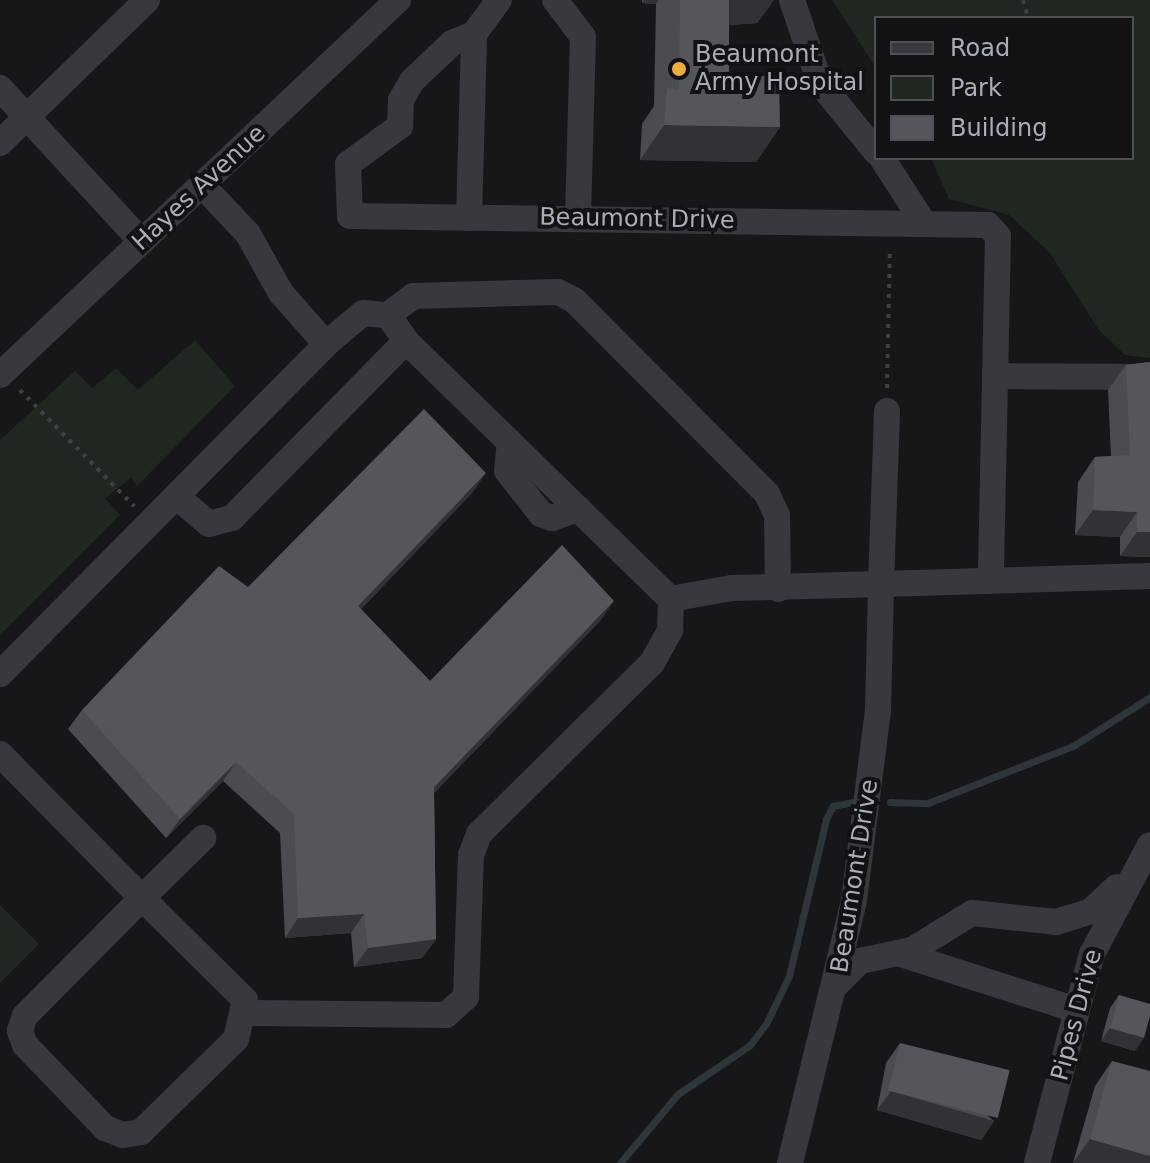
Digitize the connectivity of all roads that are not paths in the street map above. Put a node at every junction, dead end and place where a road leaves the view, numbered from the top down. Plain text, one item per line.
1 (147, 0) edge
2 (398, 0) edge
3 (499, 0) edge
4 (555, 0) edge
5 (792, 0) edge
6 (474, 34) junction
7 (0, 88) edge
8 (26, 116) junction
9 (0, 143) edge
10 (874, 150) edge
11 (883, 160) edge
12 (202, 185) junction
13 (469, 218) junction
14 (578, 218) junction
15 (923, 222) junction
16 (142, 242) junction
17 (388, 315) junction
18 (406, 341) junction
19 (326, 344) junction
20 (996, 376) junction
21 (1150, 377) edge
22 (9, 382) edge
23 (887, 411) road end
24 (176, 496) junction
25 (991, 575) junction
26 (1150, 576) edge
27 (881, 584) junction
28 (778, 589) junction
29 (671, 599) junction
30 (0, 674) edge
31 (0, 754) edge
32 (203, 838) dead end
33 (1150, 845) edge
34 (1131, 873) junction
35 (142, 898) junction
36 (898, 953) junction
37 (837, 984) junction
38 (1077, 1010) junction
39 (247, 1013) junction
40 (790, 1163) edge
41 (1037, 1163) edge

1 - 8 street
2 - 12 street, Hayes Avenue
3 - 6 street
4 - 14 street
5 - 10 street
6 - 13 street
6 - 13 street, Beaumont Drive
7 - 8 street
8 - 9 street
8 - 16 street
11 - 15 street
12 - 16 street, Hayes Avenue
12 - 19 street
13 - 14 street, Beaumont Drive
14 - 15 street, Beaumont Drive
15 - 20 street, Beaumont Drive
16 - 22 street, Hayes Avenue
17 - 18 street
17 - 19 street
17 - 28 street
18 - 24 street
18 - 29 street
19 - 24 street
20 - 21 street
20 - 25 street, Beaumont Drive
23 - 27 street, Beaumont Drive
24 - 30 street
25 - 26 street
25 - 27 street
27 - 28 street
27 - 37 street, Beaumont Drive
28 - 29 street
29 - 39 street
31 - 35 street
32 - 35 street
33 - 34 street, Pipes Drive
34 - 36 street, Pipes Drive
34 - 38 street, Pipes Drive
35 - 39 street
35 - 39 street
36 - 37 street, Pipes Drive
36 - 38 street
37 - 40 street, Beaumont Drive
38 - 41 street, Pipes Drive

